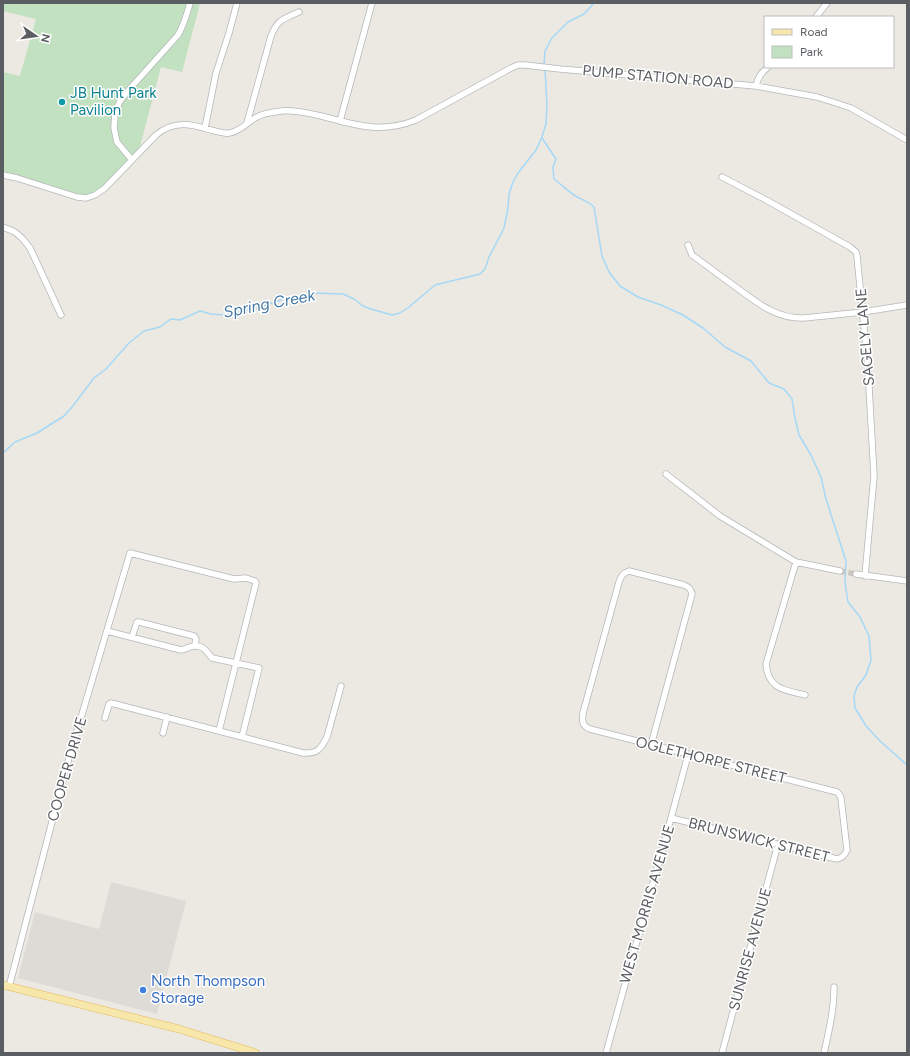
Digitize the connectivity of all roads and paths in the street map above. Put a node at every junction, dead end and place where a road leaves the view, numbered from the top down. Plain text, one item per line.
1 (190, 3) edge
2 (237, 3) edge
3 (372, 3) edge
4 (827, 3) edge
5 (299, 12) dead end
6 (817, 16) edge
7 (767, 68) edge
8 (756, 86) junction
9 (340, 121) junction
10 (247, 123) junction
11 (205, 128) junction
12 (907, 140) edge
13 (132, 160) junction
14 (3, 175) edge
15 (722, 177) dead end
16 (3, 227) edge
17 (688, 245) dead end
18 (907, 305) edge
19 (863, 312) junction
20 (61, 315) dead end
21 (666, 474) dead end
22 (796, 562) junction
23 (840, 571) tunnel mouth
24 (856, 574) tunnel mouth
25 (865, 576) junction
26 (907, 581) edge
27 (107, 631) junction
28 (132, 637) junction
29 (196, 645) junction
30 (236, 663) junction
31 (340, 686) dead end
32 (805, 694) dead end
33 (167, 717) junction
34 (105, 718) dead end
35 (219, 730) junction
36 (163, 733) dead end
37 (242, 737) junction
38 (651, 745) junction
39 (688, 755) junction
40 (671, 818) junction
41 (778, 844) junction
42 (845, 855) joint
43 (6, 986) edge
44 (834, 987) dead end
45 (256, 1053) edge
46 (606, 1053) edge
47 (722, 1053) edge
48 (824, 1053) edge

1 - 13 street
2 - 11 street
3 - 9 street
4 - 6 street
5 - 10 street
7 - 8 street
8 - 9 street, PUMP STATION ROAD
8 - 12 street, PUMP STATION ROAD
9 - 10 street, PUMP STATION ROAD
10 - 11 street, PUMP STATION ROAD
11 - 13 street, PUMP STATION ROAD
13 - 14 street, PUMP STATION ROAD
15 - 19 street, SAGELY LANE
16 - 20 street
17 - 19 street
18 - 19 street
19 - 25 street, SAGELY LANE
21 - 22 street
22 - 23 street
22 - 32 street
24 - 25 street
25 - 26 street
27 - 28 street
27 - 30 street, COOPER DRIVE
27 - 43 street, COOPER DRIVE
28 - 29 street
28 - 29 street
29 - 30 street
30 - 35 street
30 - 37 street
31 - 37 street
33 - 34 street
33 - 35 street
33 - 36 street
35 - 37 street
38 - 38 street, OGLETHORPE STREET
38 - 39 street, OGLETHORPE STREET
39 - 40 street, WEST MORRIS AVENUE
39 - 42 street, OGLETHORPE STREET
40 - 41 street, BRUNSWICK STREET
40 - 46 street, WEST MORRIS AVENUE
41 - 42 street, BRUNSWICK STREET
41 - 47 street, SUNRISE AVENUE
43 - 45 main road
44 - 48 street

